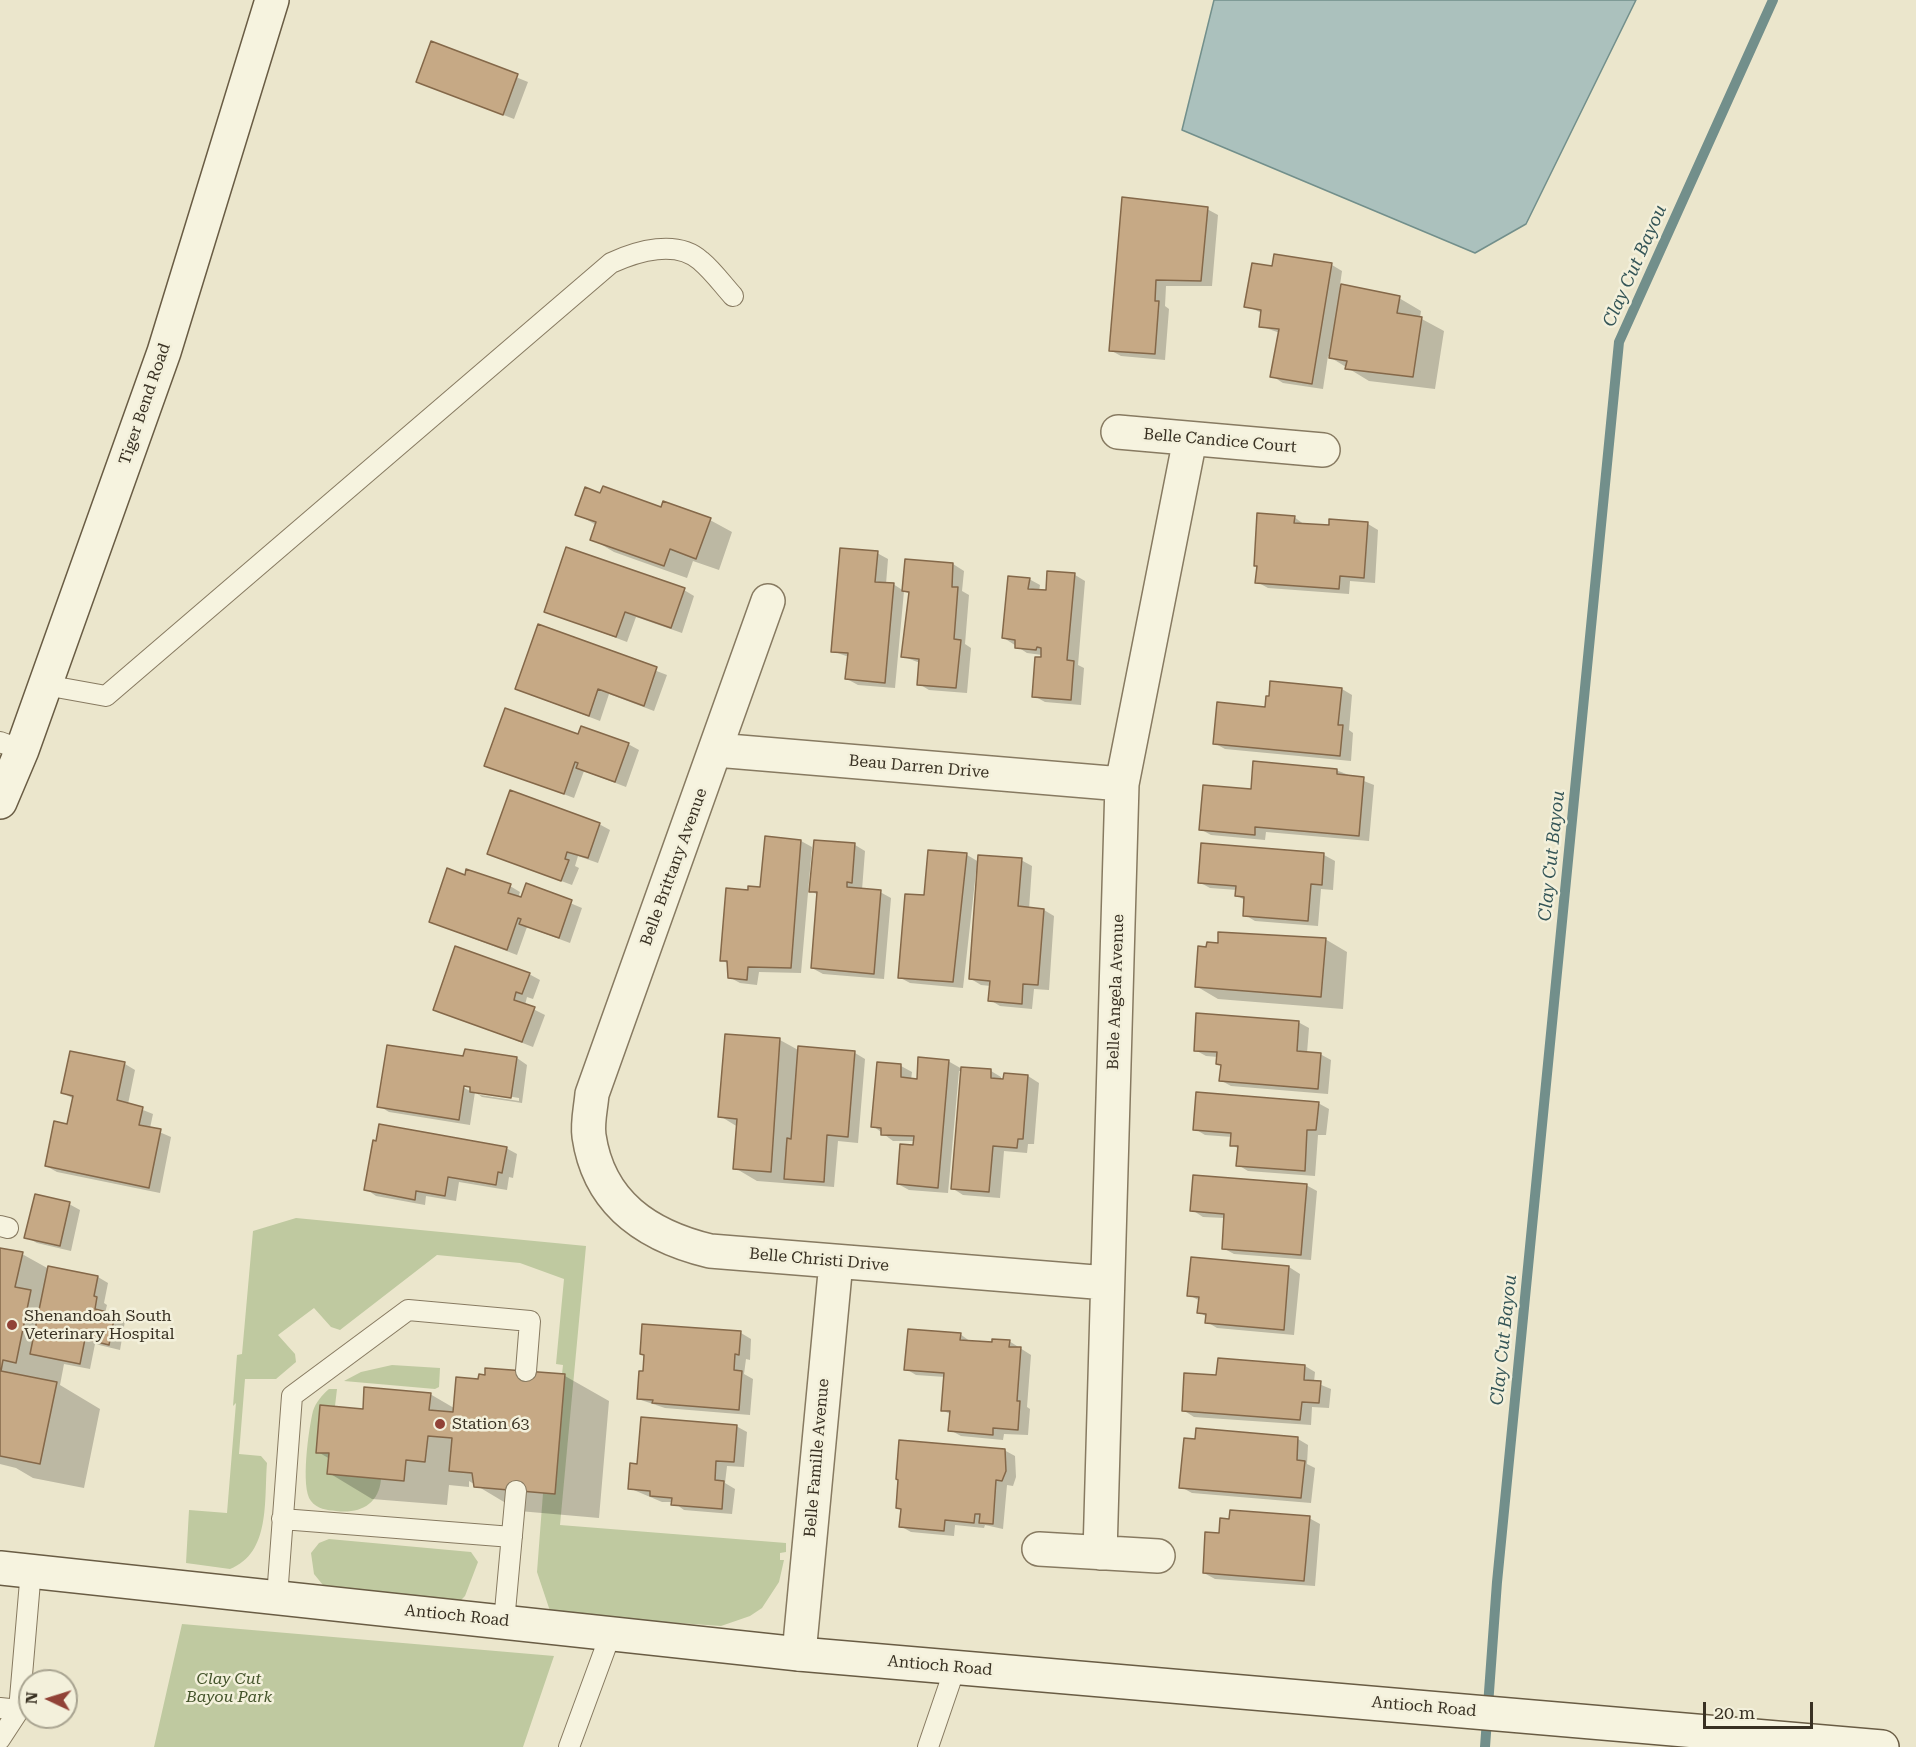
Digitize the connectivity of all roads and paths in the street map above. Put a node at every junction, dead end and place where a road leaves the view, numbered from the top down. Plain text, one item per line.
1 (272, 0) edge
2 (734, 296) dead end
3 (1118, 432) dead end
4 (1190, 439) junction
5 (1323, 450) dead end
6 (768, 602) dead end
7 (45, 685) junction
8 (11, 746) edge
9 (716, 750) junction
10 (1122, 784) junction
11 (0, 802) edge
12 (589, 1134) joint
13 (836, 1262) junction
14 (1107, 1283) junction
15 (526, 1371) dead end
16 (516, 1491) dead end
17 (282, 1519) junction
18 (512, 1537) junction
19 (1039, 1549) dead end
20 (1100, 1552) junction
21 (1158, 1556) dead end
22 (16, 1569) edge
23 (277, 1597) junction
24 (504, 1622) junction
25 (611, 1633) junction
26 (799, 1654) junction
27 (956, 1668) junction
28 (9, 1709) edge
29 (0, 1738) edge
30 (569, 1747) edge
31 (928, 1747) edge
32 (1882, 1747) edge

1 - 7 street, Tiger Bend Road
2 - 7 lane
3 - 4 street, Belle Candice Court
4 - 5 street, Belle Candice Court
4 - 10 street, Belle Angela Avenue
6 - 9 street, Belle Brittany Avenue
7 - 8 street, Tiger Bend Road
8 - 11 street, Tiger Bend Road
9 - 10 street, Beau Darren Drive
9 - 12 street, Belle Brittany Avenue
10 - 14 street, Belle Angela Avenue
12 - 13 street, Belle Christi Drive
13 - 14 street, Belle Christi Drive
13 - 26 street, Belle Famille Avenue
14 - 20 street, Belle Angela Avenue
15 - 17 lane
16 - 18 lane
17 - 18 lane
17 - 23 lane
18 - 24 lane
19 - 20 street
20 - 21 street
22 - 23 street, Antioch Road
22 - 28 lane
23 - 24 street, Antioch Road
24 - 25 street, Antioch Road
25 - 26 street, Antioch Road
25 - 30 lane
26 - 27 street, Antioch Road
27 - 31 lane
27 - 32 street, Antioch Road
28 - 29 lane

